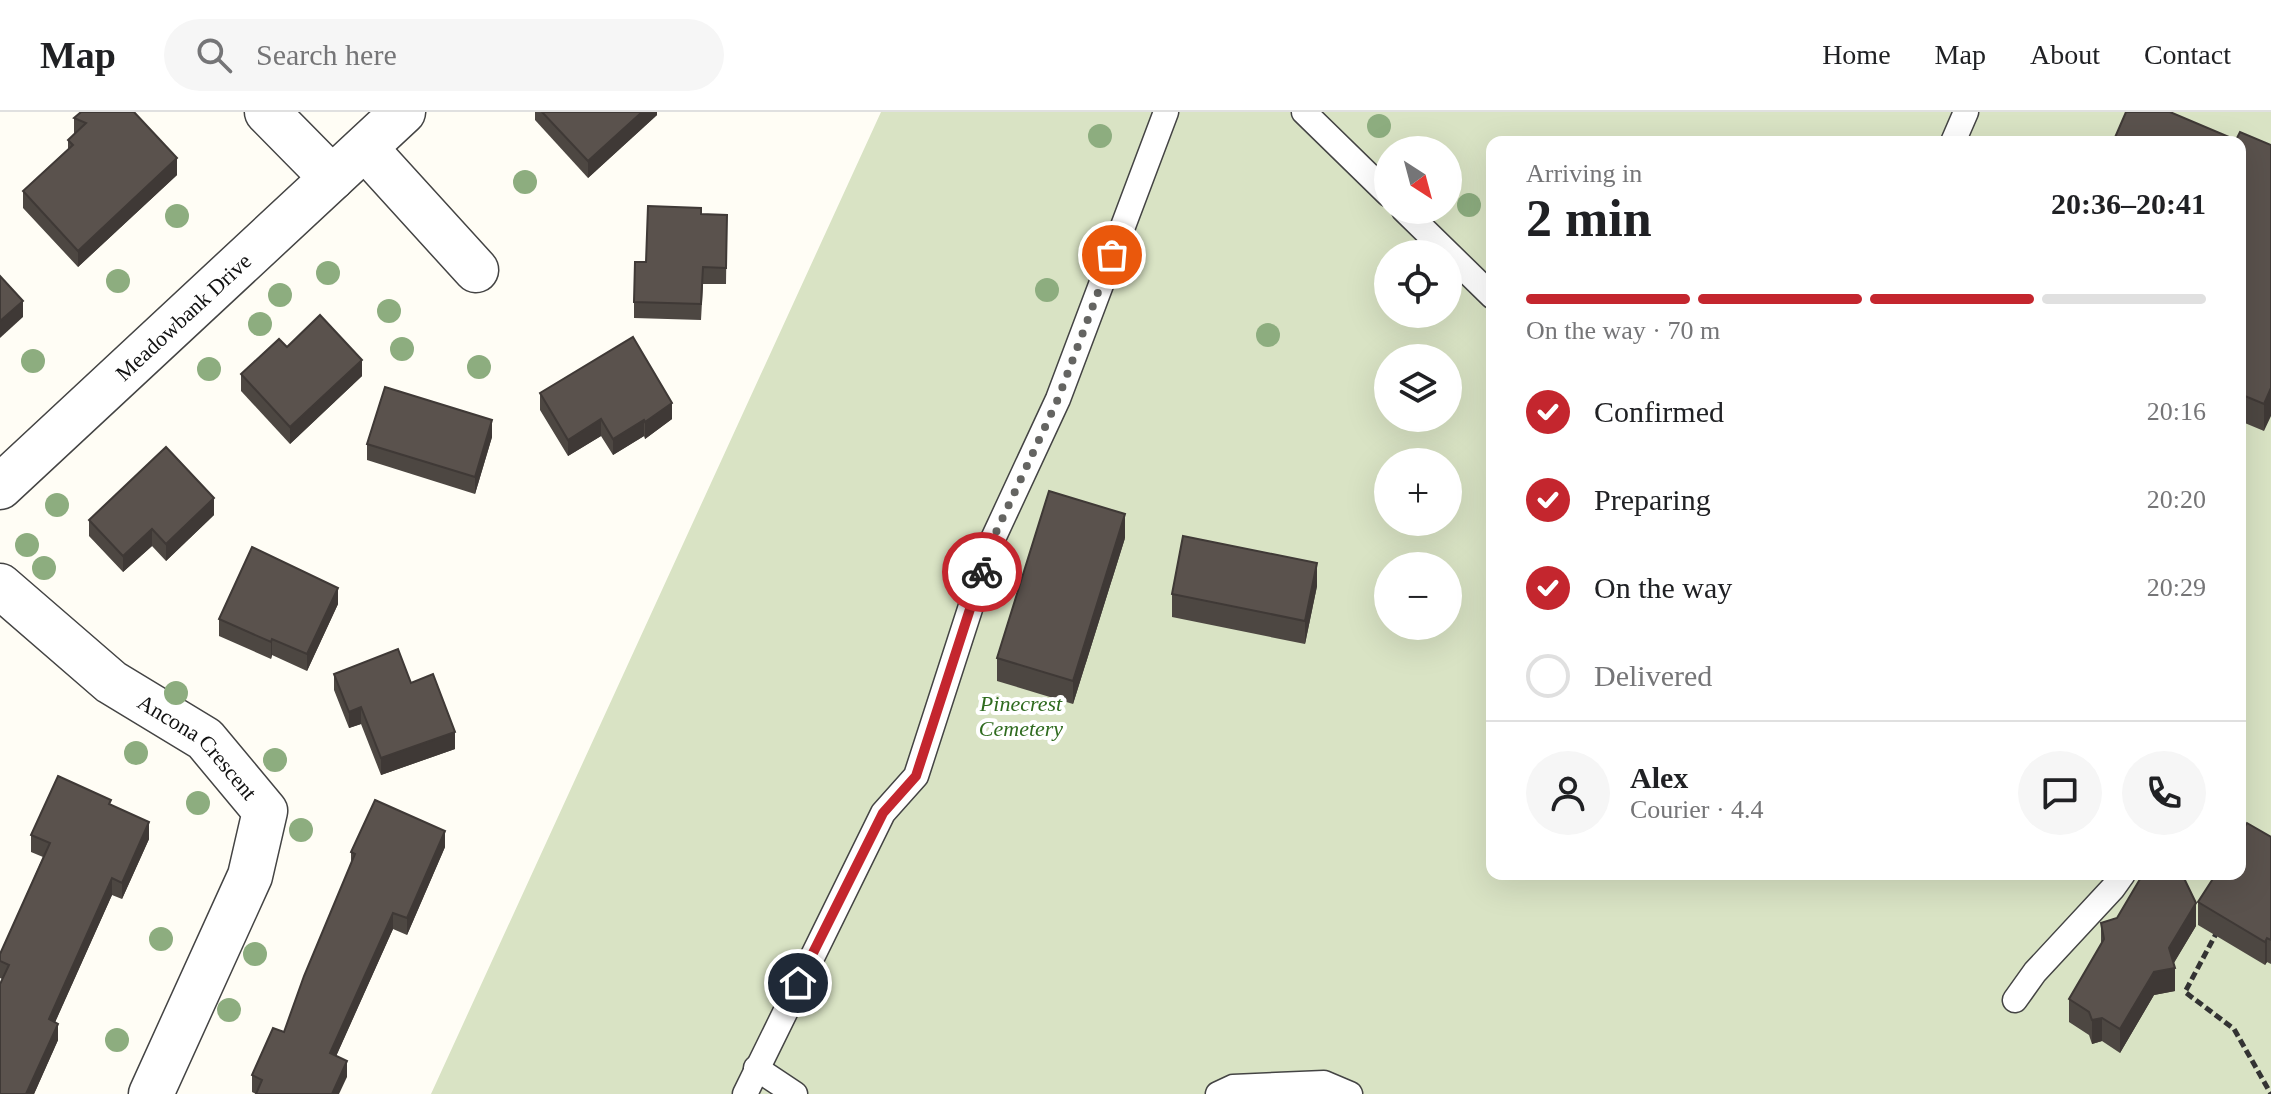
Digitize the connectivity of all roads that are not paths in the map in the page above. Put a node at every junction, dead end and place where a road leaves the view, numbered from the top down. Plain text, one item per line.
1 (267, 112) edge
2 (403, 112) edge
3 (1166, 112) edge
4 (1304, 112) edge
5 (1966, 112) edge
6 (1956, 136) edge
7 (365, 148) junction
8 (332, 178) junction
9 (1374, 180) edge
10 (1418, 224) edge
11 (476, 270) dead end
12 (1486, 290) edge
13 (0, 487) edge
14 (0, 586) edge
15 (2119, 880) edge
16 (2015, 1000) dead end
17 (756, 1068) junction
18 (151, 1094) edge
19 (745, 1094) edge
20 (795, 1094) edge
21 (1218, 1094) edge
22 (1350, 1094) edge

1 - 8 street
2 - 7 street, Meadowbank Drive
3 - 17 lane
4 - 9 lane
5 - 6 lane
7 - 8 street, Meadowbank Drive
7 - 11 street
8 - 13 street, Meadowbank Drive
10 - 12 lane
14 - 18 street, Ancona Crescent
15 - 16 lane
17 - 19 lane
17 - 20 lane
21 - 22 lane

